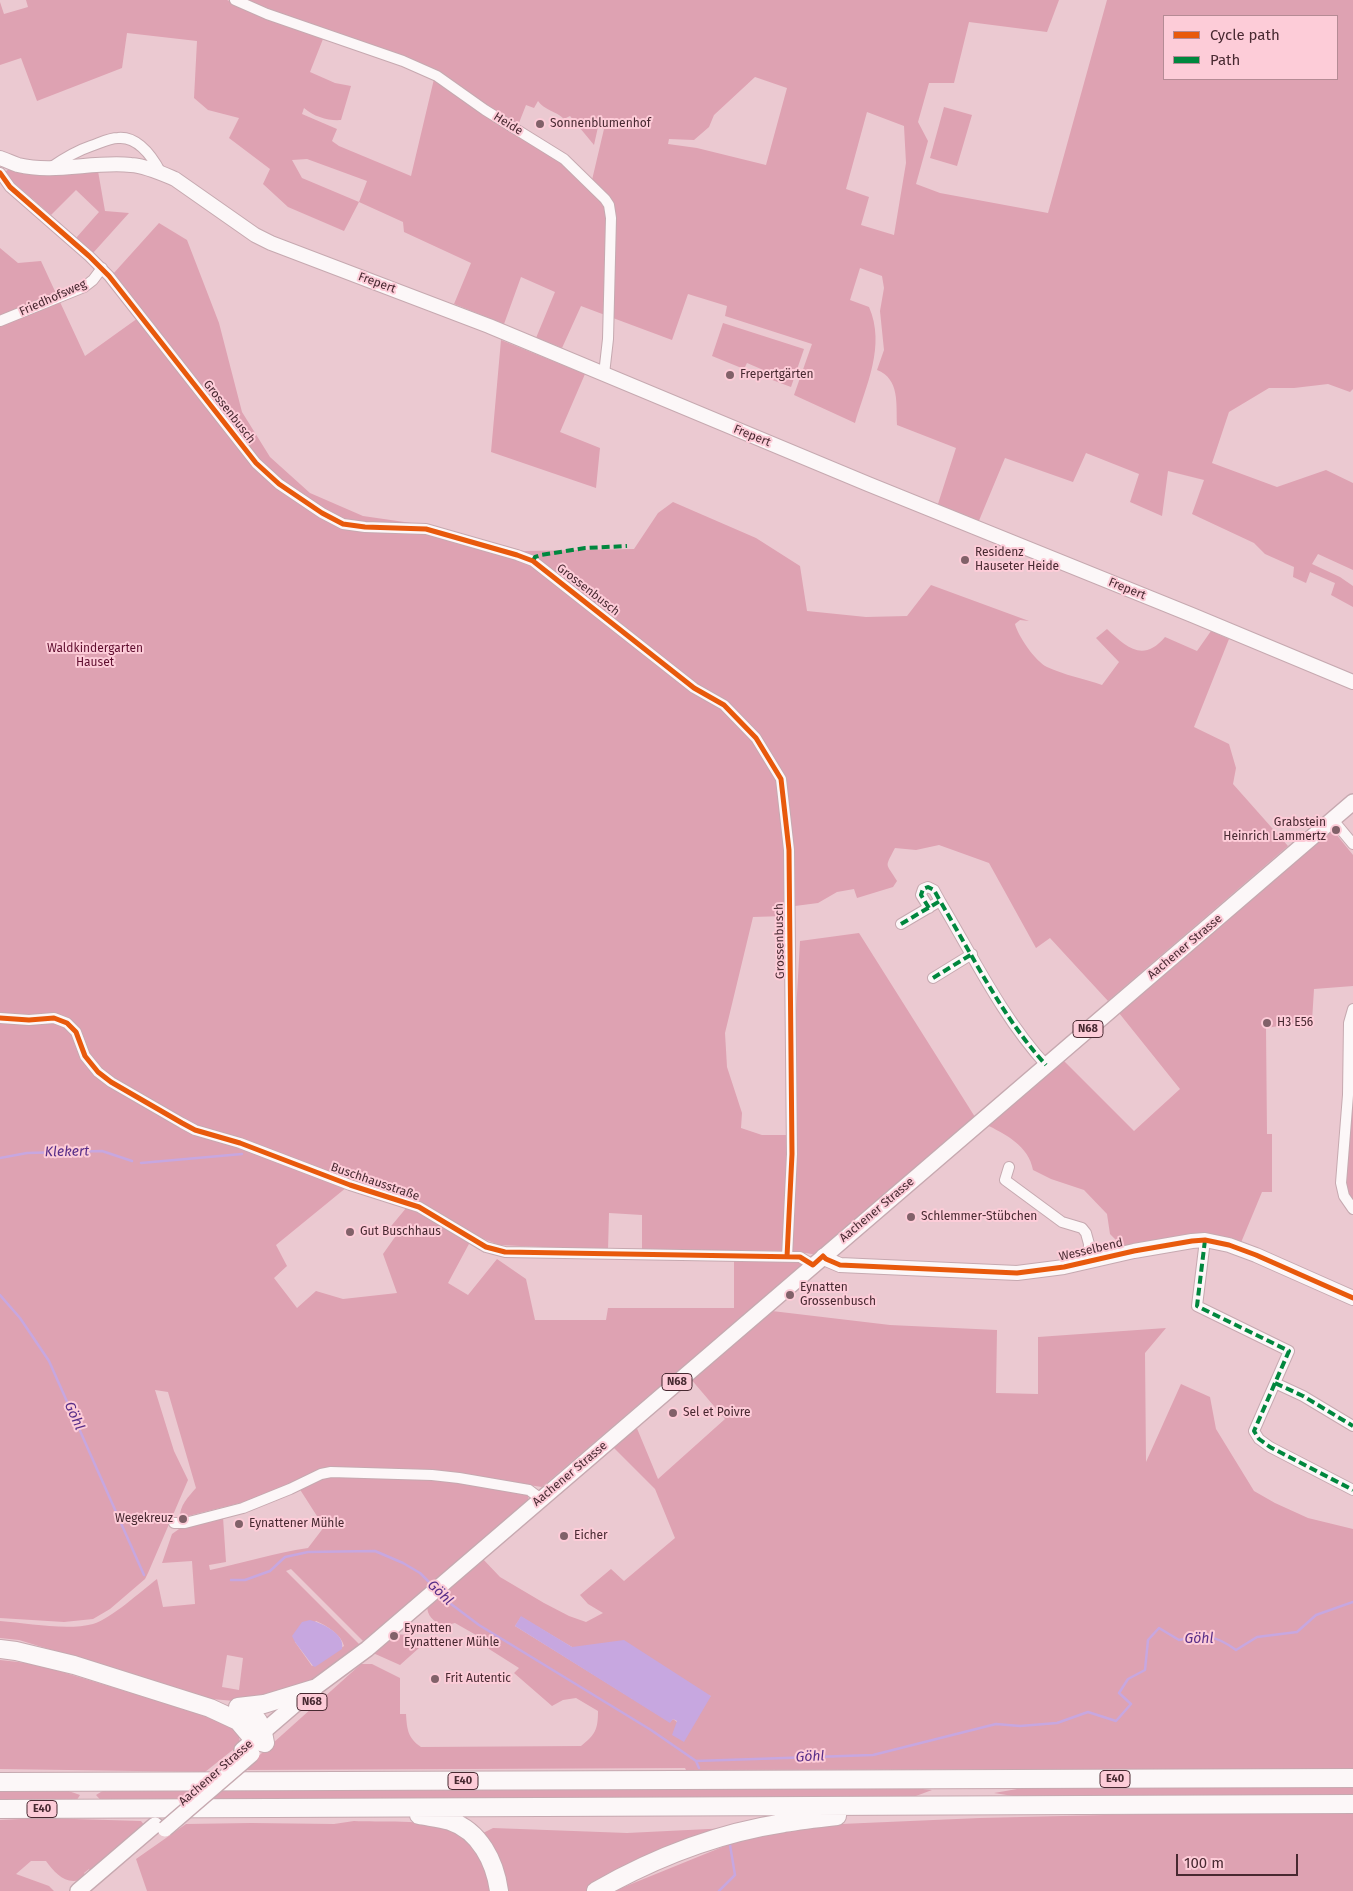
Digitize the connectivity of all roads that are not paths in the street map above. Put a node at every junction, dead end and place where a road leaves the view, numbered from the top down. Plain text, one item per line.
1 (235, 0) edge
2 (0, 158) edge
3 (50, 168) junction
4 (0, 173) edge
5 (162, 173) junction
6 (102, 268) junction
7 (0, 321) edge
8 (604, 374) junction
9 (1353, 682) edge
10 (1353, 802) edge
11 (1333, 820) junction
12 (1353, 844) edge
13 (940, 901) junction
14 (929, 908) junction
15 (901, 924) dead end
16 (972, 954) junction
17 (933, 978) dead end
18 (1353, 1009) edge
19 (0, 1018) edge
20 (1046, 1065) junction
21 (1009, 1167) dead end
22 (1353, 1209) edge
23 (1205, 1240) junction
24 (786, 1257) junction
25 (818, 1260) junction
26 (1088, 1261) junction
27 (1353, 1298) edge
28 (1275, 1383) junction
29 (1353, 1426) edge
30 (1353, 1490) edge
31 (541, 1499) junction
32 (174, 1523) dead end
33 (0, 1649) edge
34 (356, 1658) junction
35 (313, 1689) junction
36 (241, 1707) junction
37 (210, 1708) junction
38 (255, 1744) junction
39 (1353, 1778) edge
40 (0, 1782) edge
41 (1353, 1804) edge
42 (395, 1808) junction
43 (0, 1809) edge
44 (872, 1809) junction
45 (142, 1843) junction
46 (78, 1891) edge
47 (93, 1891) edge
48 (499, 1891) edge
49 (596, 1891) edge

1 - 8 street, Heide
2 - 3 street, Frepert
3 - 5 street, Frepert
3 - 5 street, Frepert
4 - 6 street, Grossenbusch
5 - 8 street, Frepert
6 - 7 street, Friedhofsweg
6 - 24 street, Grossenbusch
8 - 9 street, Frepert
10 - 11 main road, Aachener Strasse / N68
11 - 12 street
11 - 20 main road, Aachener Strasse / N68
13 - 14 street
13 - 14 street
13 - 16 street
14 - 15 street
16 - 17 street
16 - 20 street
18 - 22 street
19 - 24 street, Buschhausstraße
20 - 25 main road, Aachener Strasse / N68
21 - 26 street
23 - 26 street, Wesselbend
23 - 27 street, Wesselbend
23 - 28 street
24 - 25 street, Buschhausstraße
25 - 26 street, Wesselbend
25 - 31 main road, Aachener Strasse / N68
28 - 29 street
28 - 30 street
31 - 32 street
31 - 34 main road, Aachener Strasse / N68
33 - 37 highway
34 - 35 main road, Aachener Strasse / N68
34 - 38 main road, Aachener Strasse / N68
35 - 36 highway
35 - 38 main road, Aachener Strasse / N68
36 - 37 highway
36 - 38 highway
37 - 38 highway
38 - 45 main road, Aachener Strasse / N68
39 - 40 highway, E40
41 - 44 highway, E40
42 - 43 highway, E40
42 - 44 highway, E40
42 - 48 highway
44 - 49 highway
45 - 46 main road, Aachener Strasse / N68
45 - 47 main road, Aachener Strasse / N68

